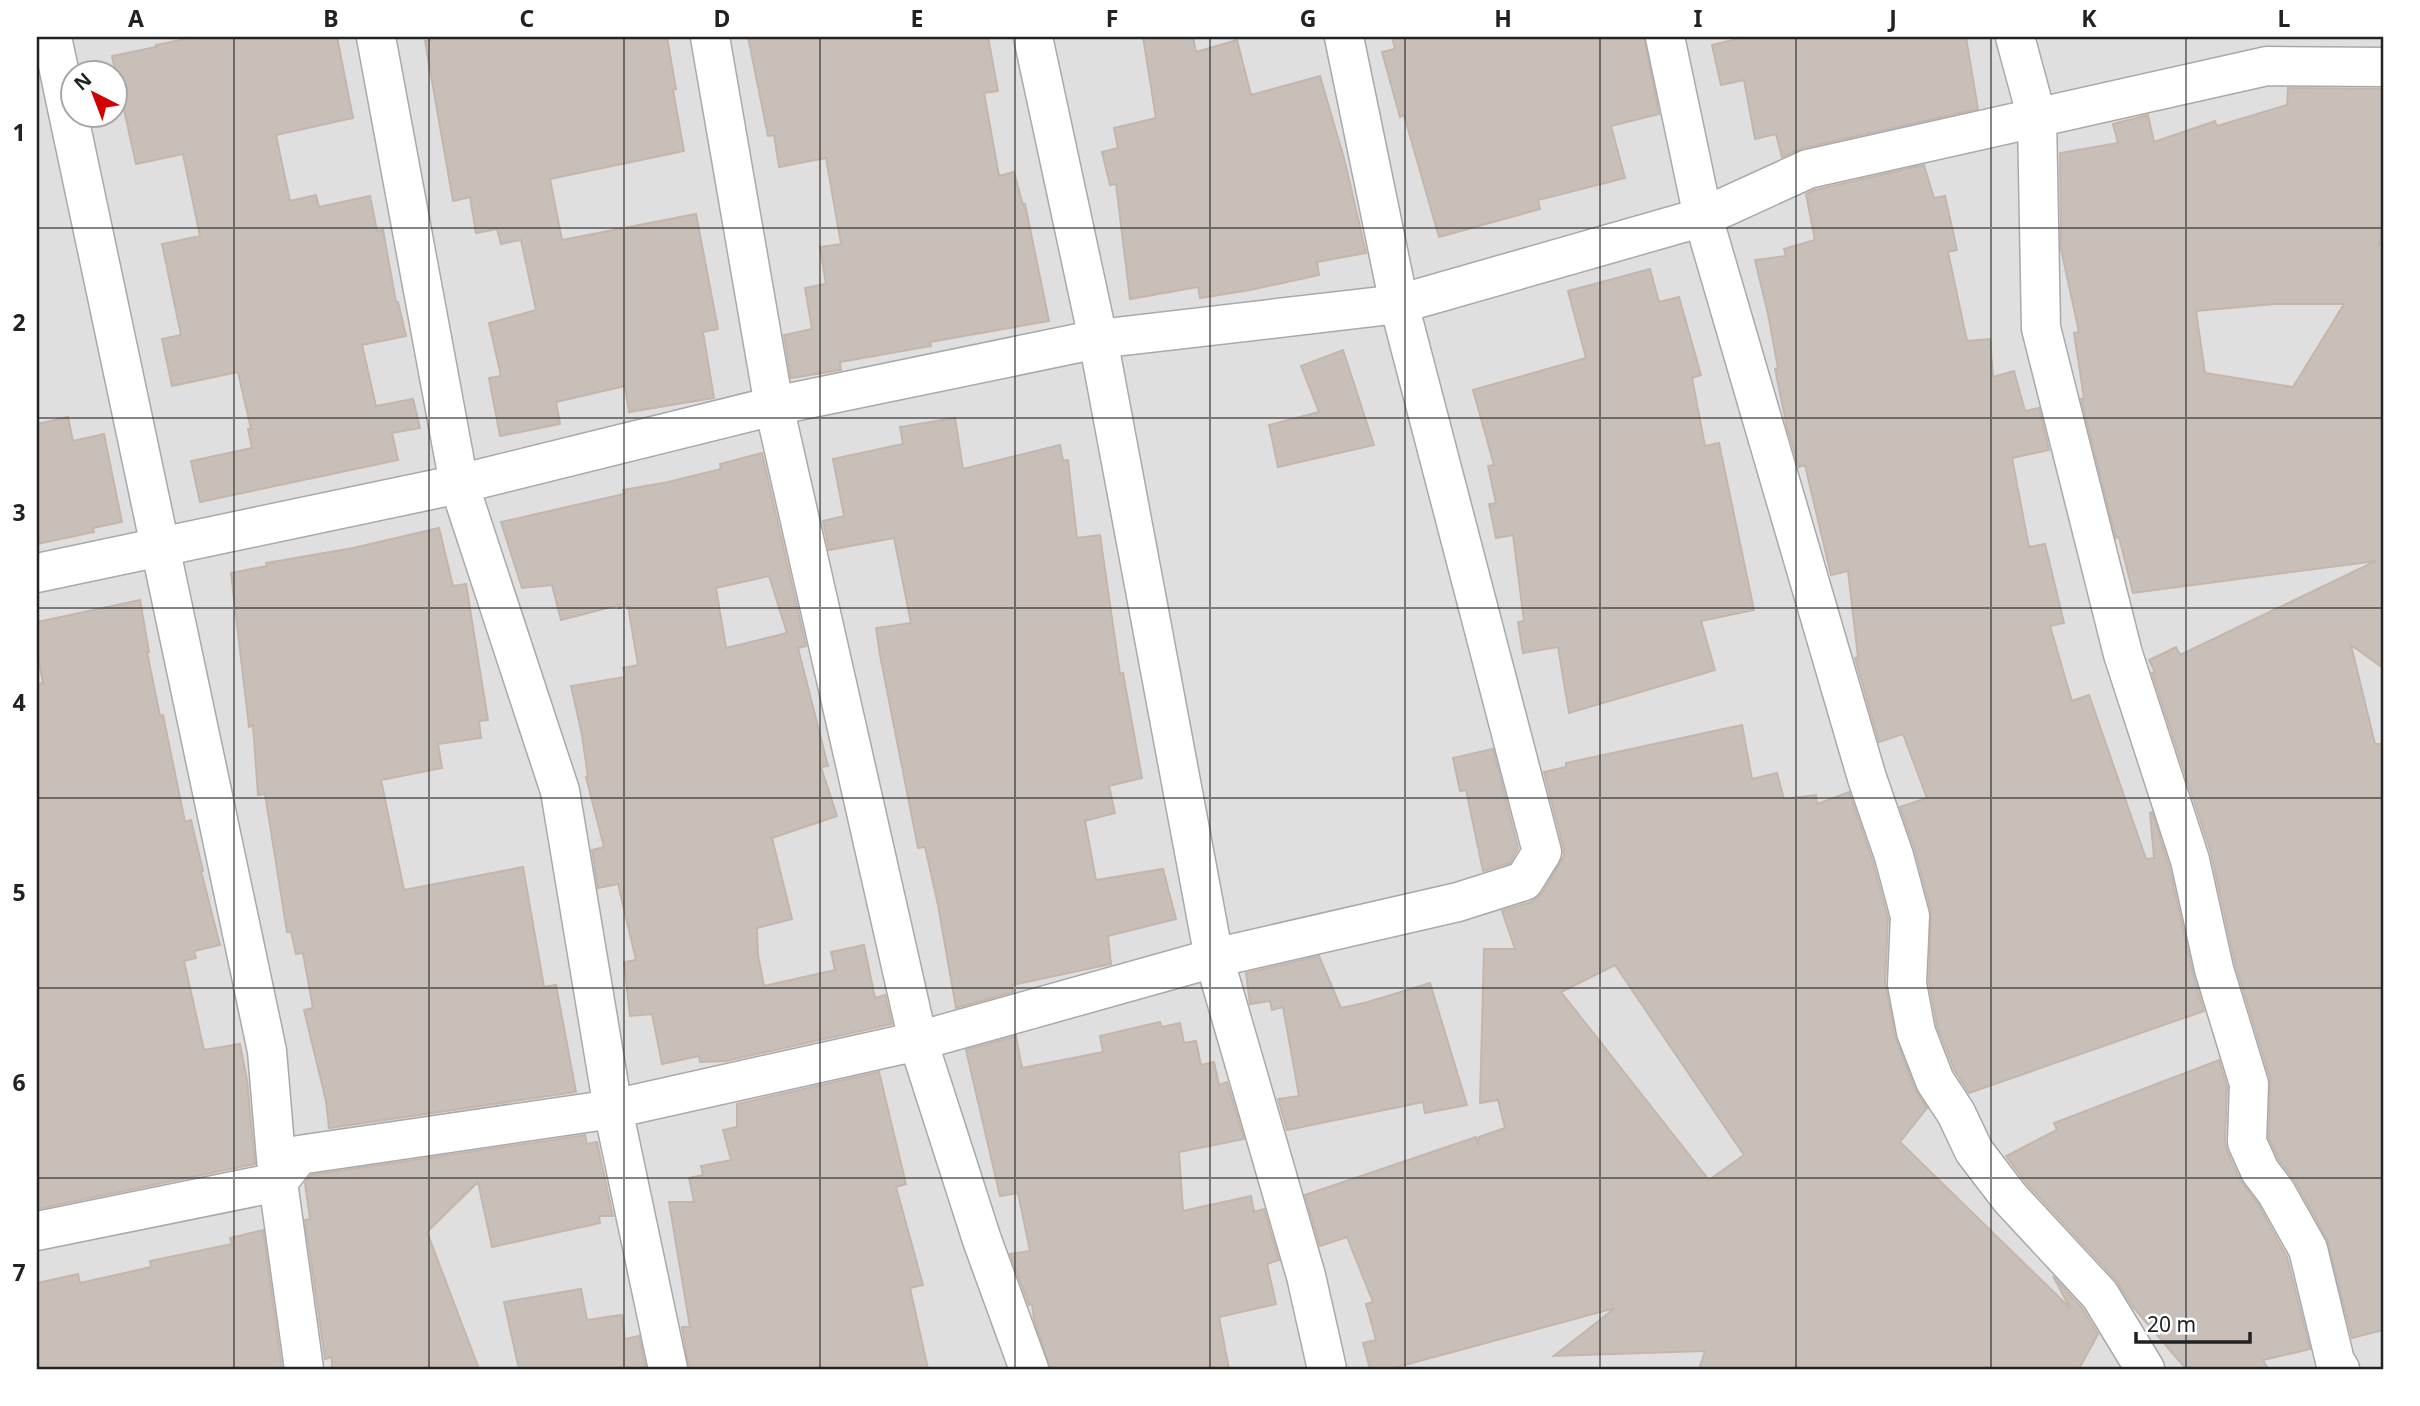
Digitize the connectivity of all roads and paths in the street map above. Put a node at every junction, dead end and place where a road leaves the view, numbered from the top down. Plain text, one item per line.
1 (52, 37) edge
2 (376, 37) edge
3 (710, 37) edge
4 (1033, 37) edge
5 (1344, 37) edge
6 (1665, 37) edge
7 (2015, 37) edge
8 (2266, 51) edge
9 (2383, 67) edge
10 (2037, 118) junction
11 (1703, 217) junction
12 (1399, 304) junction
13 (1098, 340) junction
14 (774, 406) junction
15 (458, 484) junction
16 (161, 548) junction
17 (37, 573) edge
18 (1214, 958) junction
19 (918, 1041) junction
20 (613, 1109) junction
21 (278, 1182) junction
22 (37, 1231) edge
23 (303, 1369) edge
24 (668, 1369) edge
25 (1029, 1369) edge
26 (1327, 1369) edge
27 (2146, 1369) edge
28 (2340, 1369) edge

1 - 16 street
2 - 15 street
3 - 14 street
4 - 13 street
5 - 12 street
6 - 11 street
7 - 10 street
8 - 9 street
8 - 10 street
10 - 11 street
10 - 28 street
11 - 12 street
11 - 27 street
12 - 13 street
12 - 18 street
13 - 14 street
13 - 18 street
14 - 15 street
14 - 19 street
15 - 16 street
15 - 20 street
16 - 17 street
16 - 21 street
18 - 19 street
18 - 26 street
19 - 20 street
19 - 25 street
20 - 21 street
20 - 24 street
21 - 22 street
21 - 23 street

